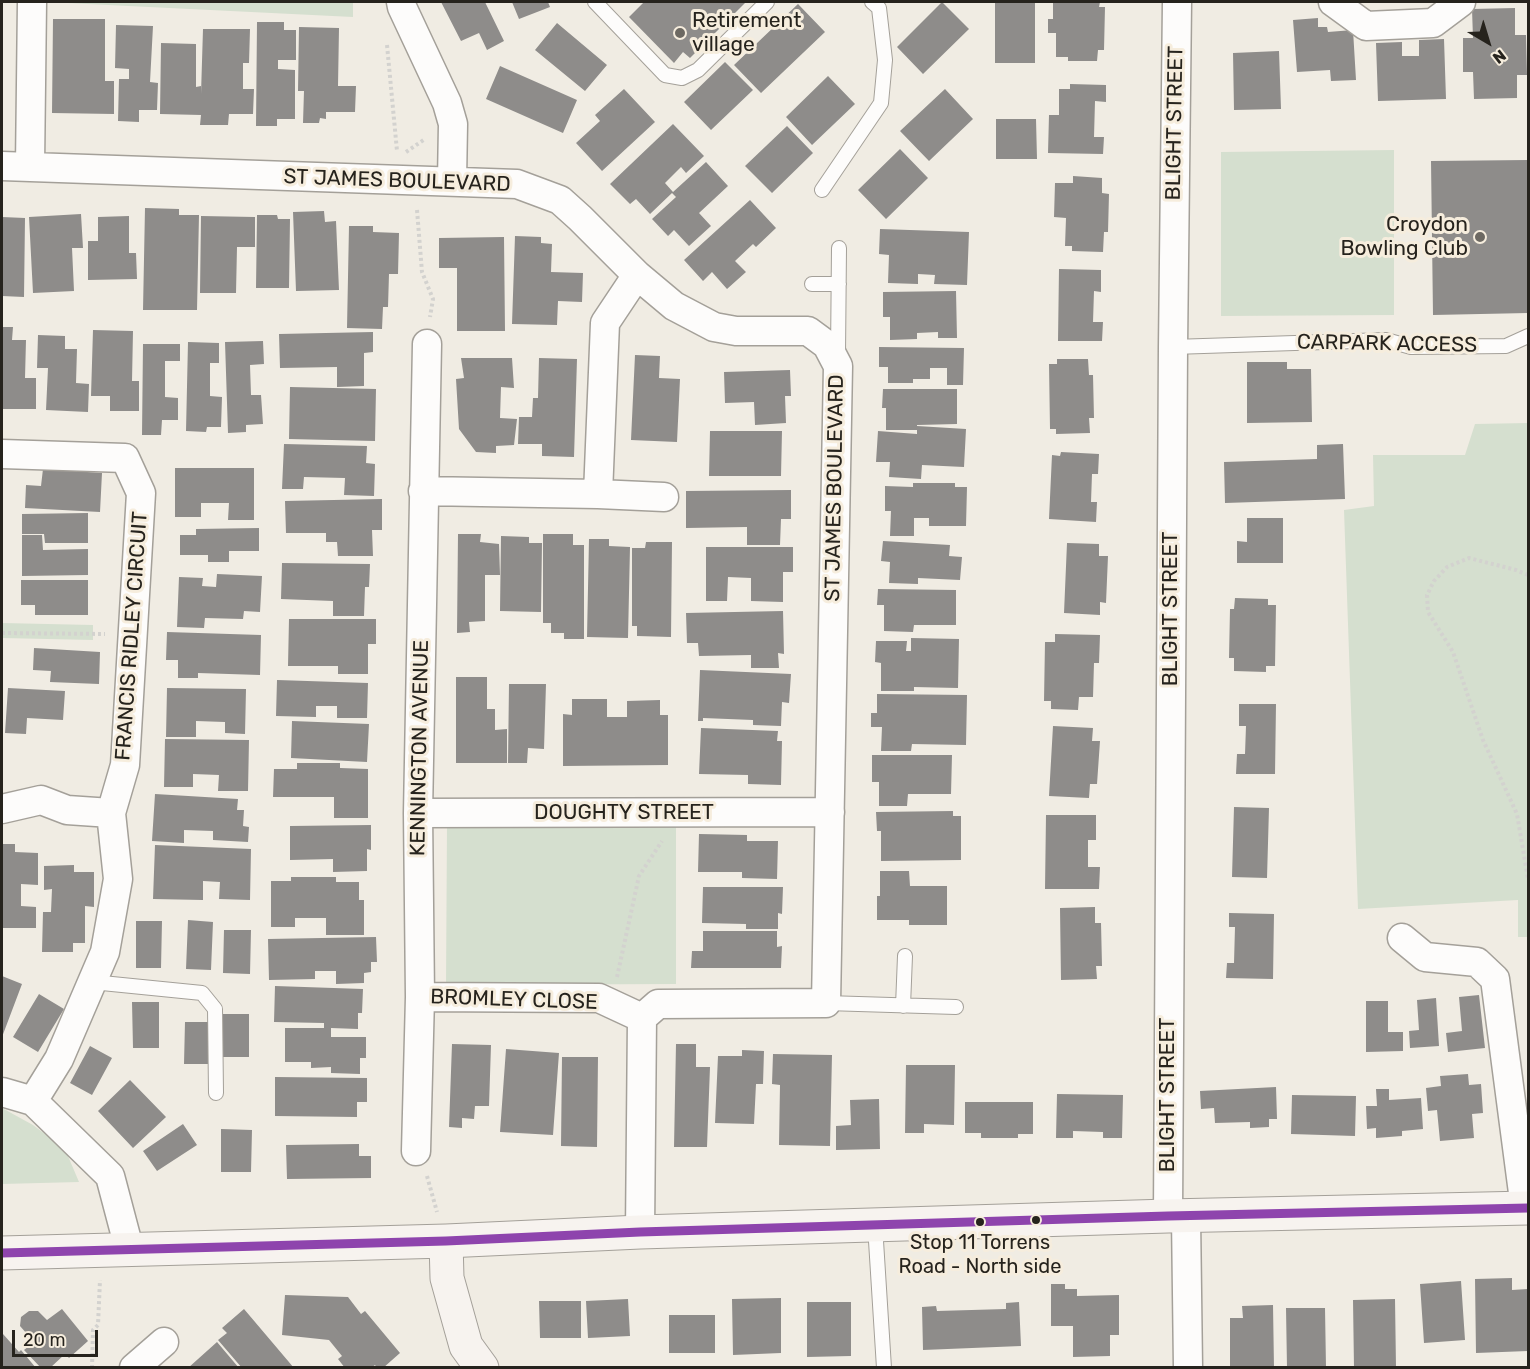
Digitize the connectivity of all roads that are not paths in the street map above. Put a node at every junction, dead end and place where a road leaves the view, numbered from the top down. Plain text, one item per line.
1 (32, 2) edge
2 (401, 2) edge
3 (595, 2) edge
4 (767, 2) edge
5 (872, 2) edge
6 (1177, 2) edge
7 (1334, 2) edge
8 (1461, 2) edge
9 (2, 166) edge
10 (30, 166) junction
11 (452, 181) junction
12 (822, 190) dead end
13 (839, 248) dead end
14 (637, 275) junction
15 (812, 284) dead end
16 (839, 284) junction
17 (1528, 336) edge
18 (427, 344) road end
19 (1173, 347) junction
20 (838, 366) junction
21 (2, 454) edge
22 (423, 490) junction
23 (598, 494) junction
24 (664, 497) dead end
25 (2, 809) edge
26 (830, 812) junction
27 (111, 813) junction
28 (418, 813) junction
29 (1402, 938) dead end
30 (905, 956) dead end
31 (92, 982) junction
32 (420, 997) junction
33 (826, 1003) junction
34 (903, 1006) junction
35 (956, 1007) dead end
36 (642, 1018) junction
37 (2, 1092) edge
38 (216, 1093) dead end
39 (33, 1101) junction
40 (416, 1151) road end
41 (1527, 1208) edge
42 (1177, 1216) junction
43 (875, 1225) junction
44 (640, 1232) junction
45 (446, 1241) junction
46 (115, 1249) junction
47 (2, 1253) edge
48 (164, 1342) dead end
49 (134, 1368) edge
50 (482, 1368) edge
51 (884, 1368) edge
52 (1188, 1368) edge

1 - 10 street
2 - 11 street
3 - 4 lane
5 - 12 lane
6 - 19 street, BLIGHT STREET
7 - 8 street
9 - 10 street, ST JAMES BOULEVARD
10 - 11 street, ST JAMES BOULEVARD
11 - 14 street, ST JAMES BOULEVARD
13 - 16 lane
14 - 20 street, ST JAMES BOULEVARD
14 - 23 street
15 - 16 lane
16 - 20 lane
17 - 19 lane, CARPARK ACCESS
18 - 22 street, KENNINGTON AVENUE
19 - 42 street, BLIGHT STREET
20 - 26 street, ST JAMES BOULEVARD
21 - 27 street, FRANCIS RIDLEY CIRCUIT
22 - 23 street
22 - 28 street, KENNINGTON AVENUE
23 - 24 street
25 - 27 street
26 - 28 street, DOUGHTY STREET
26 - 33 street, ST JAMES BOULEVARD
27 - 31 street, FRANCIS RIDLEY CIRCUIT
28 - 32 street, KENNINGTON AVENUE
29 - 41 street
30 - 34 lane
31 - 38 lane
31 - 39 street, FRANCIS RIDLEY CIRCUIT
32 - 36 street, BROMLEY CLOSE
32 - 40 street, KENNINGTON AVENUE
33 - 34 lane
33 - 36 street
34 - 35 lane
36 - 44 street
37 - 39 street
39 - 46 street
41 - 42 main road
42 - 43 main road
42 - 52 street, BLIGHT STREET
43 - 44 main road
43 - 51 lane
44 - 45 main road
45 - 46 main road
45 - 50 main road
46 - 47 main road
48 - 49 street

